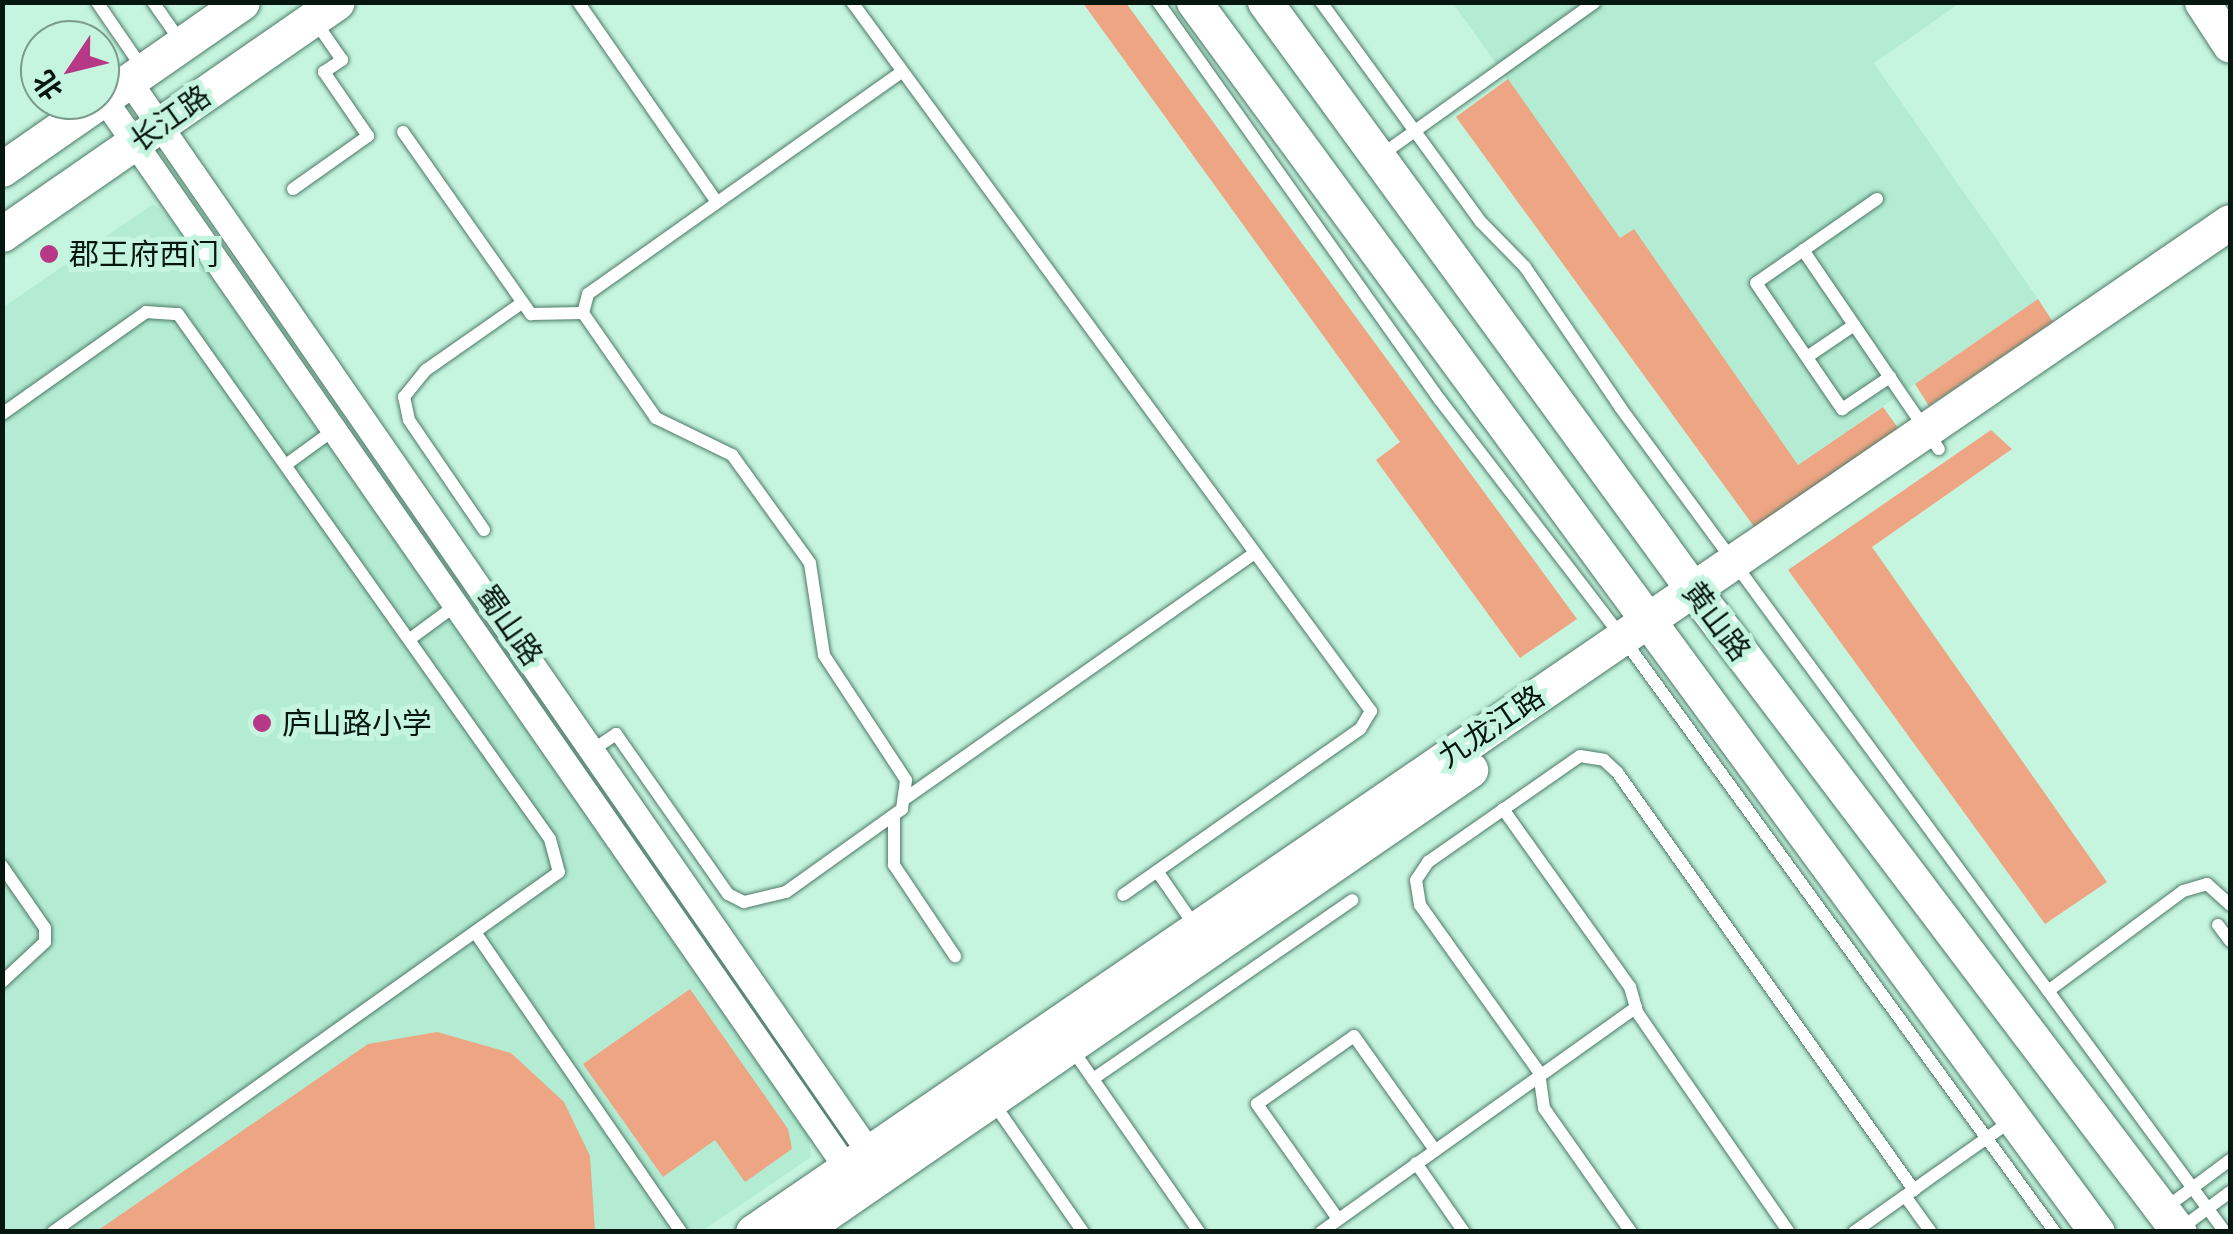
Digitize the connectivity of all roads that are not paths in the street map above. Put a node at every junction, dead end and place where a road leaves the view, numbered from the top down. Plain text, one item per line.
1 (97, 2) edge
2 (153, 2) edge
3 (242, 2) edge
4 (852, 2) edge
5 (1158, 2) edge
6 (1194, 2) edge
7 (1265, 2) edge
8 (1321, 2) edge
9 (1595, 2) edge
10 (2202, 2) edge
11 (2220, 2) edge
12 (579, 3) edge
13 (325, 11) edge
14 (2230, 18) edge
15 (182, 44) junction
16 (2230, 45) edge
17 (901, 72) junction
18 (126, 84) junction
19 (1415, 131) junction
20 (403, 132) dead end
21 (148, 134) junction
22 (1378, 157) junction
23 (2, 169) edge
24 (293, 189) dead end
25 (1878, 199) dead end
26 (717, 202) junction
27 (2230, 222) edge
28 (2, 234) edge
29 (1803, 250) junction
30 (2230, 250) edge
31 (523, 302) junction
32 (583, 314) junction
33 (1854, 324) junction
34 (1807, 357) junction
35 (1890, 377) junction
36 (2, 414) edge
37 (334, 430) junction
38 (1932, 439) junction
39 (287, 464) junction
40 (484, 530) dead end
41 (1254, 553) junction
42 (1739, 570) junction
43 (1699, 597) junction
44 (456, 605) junction
45 (410, 639) junction
46 (1640, 639) junction
47 (591, 751) junction
48 (568, 766) junction
49 (906, 798) junction
50 (1503, 809) junction
51 (894, 817) junction
52 (2, 866) edge
53 (1157, 871) junction
54 (1123, 895) dead end
55 (1352, 900) dead end
56 (2230, 905) edge
57 (2218, 924) dead end
58 (477, 935) junction
59 (1204, 938) junction
60 (2230, 941) edge
61 (955, 956) dead end
62 (2, 982) edge
63 (2048, 991) junction
64 (1636, 1007) junction
65 (1062, 1035) junction
66 (1540, 1076) junction
67 (1093, 1079) junction
68 (983, 1089) junction
69 (2000, 1129) junction
70 (1435, 1150) junction
71 (2230, 1160) edge
72 (1416, 1164) junction
73 (865, 1171) junction
74 (2193, 1188) junction
75 (2230, 1192) edge
76 (1910, 1193) junction
77 (2208, 1208) junction
78 (1338, 1219) junction
79 (2173, 1224) edge
80 (54, 1232) edge
81 (681, 1232) edge
82 (753, 1232) edge
83 (800, 1232) edge
84 (1082, 1232) edge
85 (1199, 1232) edge
86 (1321, 1232) edge
87 (1464, 1232) edge
88 (1631, 1232) edge
89 (1789, 1232) edge
90 (1854, 1232) edge
91 (1931, 1232) edge
92 (2055, 1232) edge
93 (2096, 1232) edge
94 (2225, 1232) edge

1 - 18 lane
2 - 15 lane
3 - 15 main road, 长江路
4 - 17 lane
5 - 46 lane
6 - 46 main road, 黄山路
7 - 22 main road, 黄山路
8 - 19 lane
9 - 19 lane
10 - 16 main road
11 - 14 main road
12 - 26 lane
13 - 21 main road, 长江路
13 - 24 lane
15 - 18 main road, 长江路
17 - 26 lane
17 - 41 lane
18 - 21 street, 蜀山路
18 - 23 main road, 长江路
19 - 22 lane
19 - 42 lane
20 - 31 lane
21 - 28 main road, 长江路
21 - 37 street, 蜀山路
21 - 47 street, 蜀山路
22 - 43 main road, 黄山路
25 - 29 lane
26 - 32 lane
27 - 38 main road, 九龙江路
29 - 33 lane
29 - 34 lane
30 - 38 main road, 九龙江路
31 - 32 lane
31 - 40 lane
32 - 49 lane
33 - 34 lane
33 - 35 lane
34 - 35 lane
35 - 38 lane
36 - 39 lane
37 - 39 lane
37 - 44 street, 蜀山路
38 - 42 main road, 九龙江路
39 - 45 lane
41 - 49 lane
41 - 53 lane
42 - 43 main road, 九龙江路
42 - 63 lane
43 - 46 main road, 九龙江路
43 - 79 main road, 黄山路
44 - 45 lane
44 - 48 street, 蜀山路
45 - 58 lane
46 - 59 main road, 九龙江路
46 - 69 main road, 黄山路
47 - 48 lane
47 - 51 lane
47 - 73 street, 蜀山路
48 - 73 street, 蜀山路
49 - 51 lane
50 - 64 lane
50 - 66 lane
50 - 76 lane
51 - 61 lane
52 - 62 lane
53 - 54 lane
53 - 59 lane
55 - 67 lane
56 - 63 lane
57 - 60 lane
58 - 80 lane
58 - 81 lane
59 - 65 main road, 九龙江路
63 - 74 lane
64 - 66 lane
64 - 89 lane
65 - 67 lane
65 - 68 main road, 九龙江路
66 - 70 lane
66 - 88 lane
67 - 85 lane
68 - 73 main road, 九龙江路
68 - 84 lane
69 - 76 lane
69 - 92 lane
69 - 93 main road, 黄山路
70 - 72 lane
70 - 78 lane
71 - 74 lane
72 - 78 lane
72 - 87 lane
73 - 82 main road, 九龙江路
73 - 83 main road, 九龙江路
74 - 77 lane
74 - 79 lane
75 - 77 lane
76 - 90 lane
76 - 91 lane
77 - 79 lane
77 - 94 lane
78 - 86 lane

